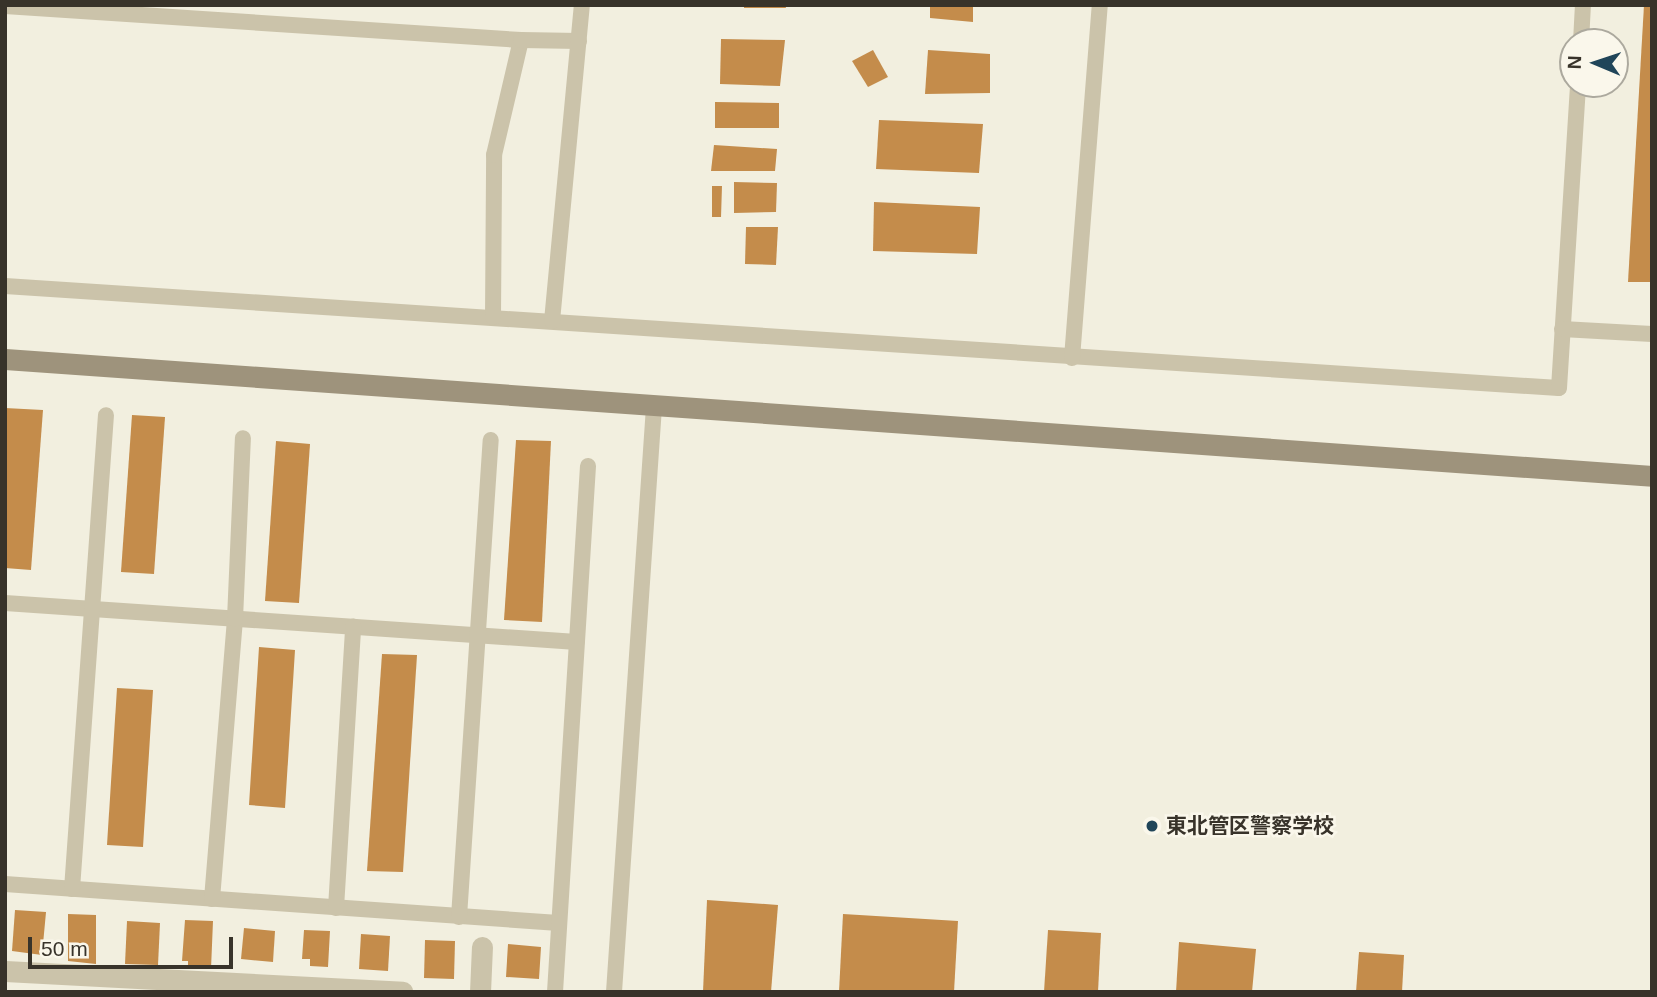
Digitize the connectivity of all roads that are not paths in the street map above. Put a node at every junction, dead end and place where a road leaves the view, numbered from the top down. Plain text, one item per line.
1 (582, 5) edge
2 (1100, 5) edge
3 (1583, 5) edge
4 (5, 6) edge
5 (1582, 28) edge
6 (521, 40) junction
7 (579, 41) junction
8 (1577, 98) edge
9 (5, 286) edge
10 (493, 317) junction
11 (552, 321) junction
12 (1562, 329) junction
13 (1652, 334) edge
14 (1072, 358) junction
15 (5, 359) edge
16 (654, 407) junction
17 (106, 415) dead end
18 (243, 438) dead end
19 (491, 440) dead end
20 (588, 466) dead end
21 (1652, 476) edge
22 (5, 603) edge
23 (93, 609) junction
24 (235, 619) junction
25 (354, 627) junction
26 (476, 635) junction
27 (577, 642) junction
28 (5, 884) edge
29 (72, 889) junction
30 (212, 899) junction
31 (336, 908) junction
32 (459, 916) junction
33 (559, 923) junction
34 (482, 947) dead end
35 (5, 971) edge
36 (44, 982) edge
37 (207, 987) edge
38 (365, 991) edge
39 (402, 992) edge
40 (480, 992) edge
41 (555, 992) edge
42 (614, 992) edge

1 - 7 lane
2 - 14 lane
3 - 5 lane
4 - 6 lane
6 - 7 lane
6 - 10 lane
7 - 11 lane
8 - 12 lane
9 - 10 lane
10 - 11 lane
11 - 14 lane
12 - 13 lane
12 - 14 lane
15 - 16 street
16 - 21 street
16 - 42 lane
17 - 23 lane
18 - 24 lane
19 - 26 lane
20 - 27 lane
22 - 23 lane
23 - 24 lane
23 - 29 lane
24 - 25 lane
24 - 30 lane
25 - 26 lane
25 - 31 lane
26 - 27 lane
26 - 32 lane
27 - 33 lane
28 - 29 lane
29 - 30 lane
30 - 31 lane
31 - 32 lane
32 - 33 lane
33 - 41 lane
34 - 40 street
35 - 36 street
36 - 37 street
37 - 38 street
38 - 39 street

